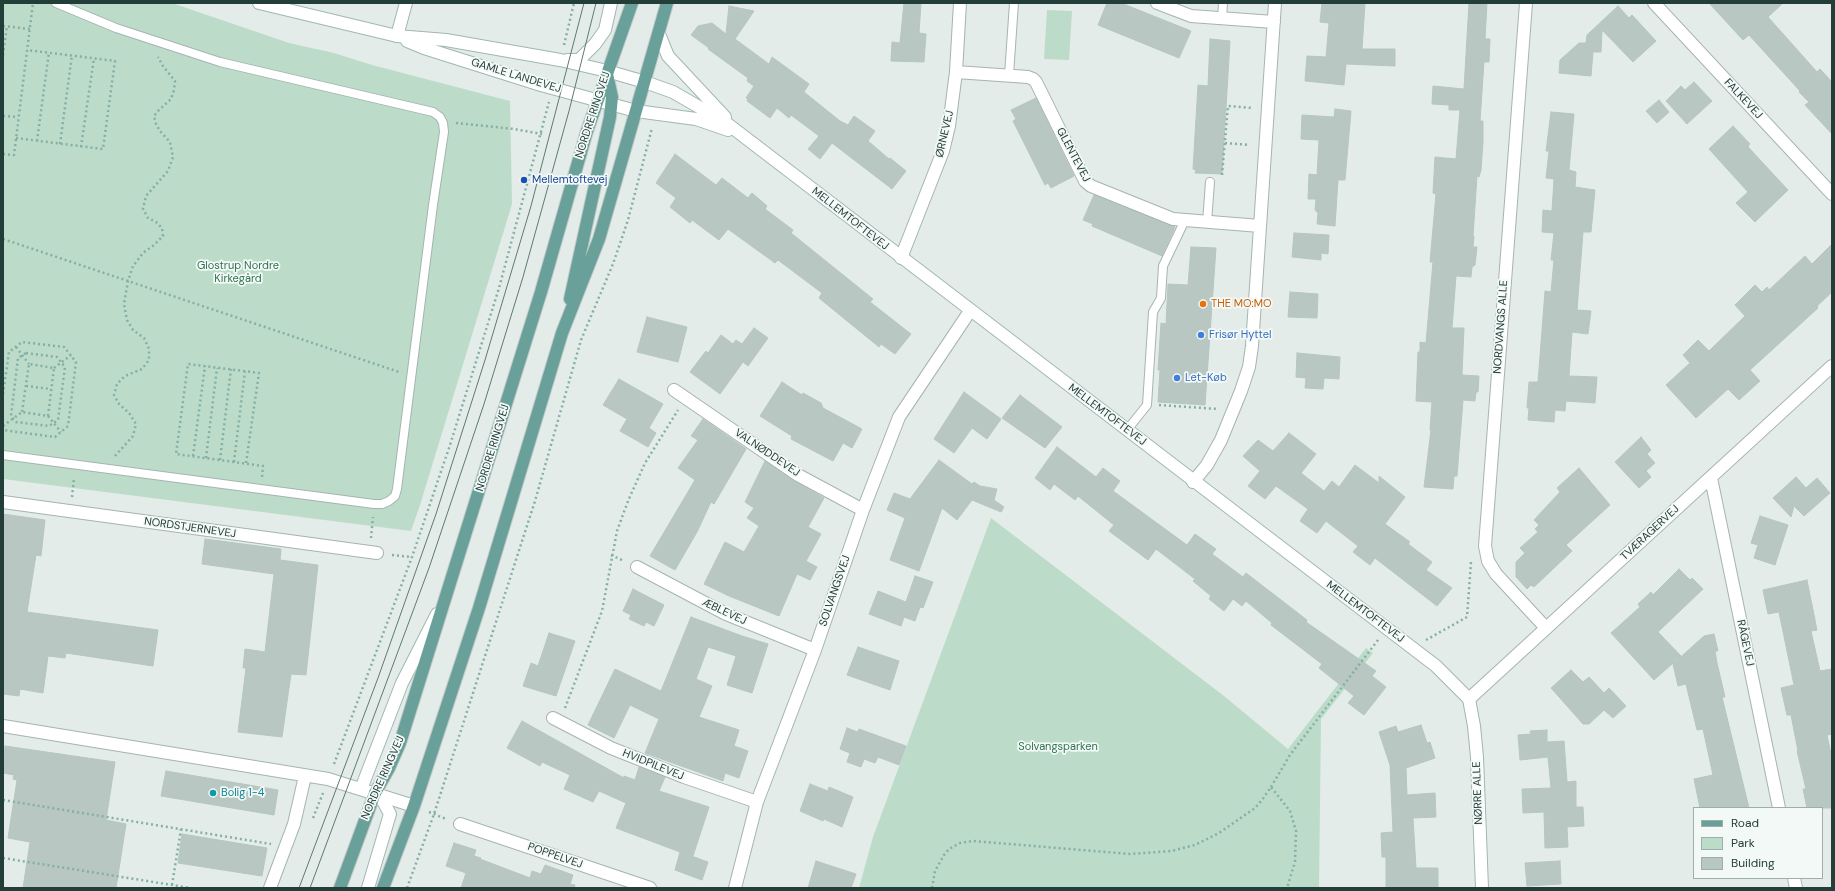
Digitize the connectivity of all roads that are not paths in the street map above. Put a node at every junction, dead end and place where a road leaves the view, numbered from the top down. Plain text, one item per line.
1 (56, 3) edge
2 (259, 3) edge
3 (406, 3) edge
4 (611, 3) edge
5 (632, 3) edge
6 (667, 3) edge
7 (960, 3) edge
8 (1014, 3) edge
9 (1157, 3) edge
10 (1223, 3) edge
11 (1275, 3) edge
12 (1526, 3) edge
13 (1654, 3) edge
14 (1222, 19) junction
15 (1274, 22) junction
16 (658, 34) junction
17 (397, 36) junction
18 (560, 60) junction
19 (607, 72) junction
20 (956, 72) junction
21 (1009, 75) junction
22 (645, 82) junction
23 (597, 100) junction
24 (611, 104) junction
25 (636, 111) junction
26 (742, 136) junction
27 (1210, 182) road end
28 (1832, 194) edge
29 (1186, 220) junction
30 (1207, 222) junction
31 (1260, 226) junction
32 (901, 258) junction
33 (970, 311) junction
34 (562, 333) junction
35 (1832, 366) edge
36 (674, 390) dead end
37 (1127, 430) junction
38 (3, 455) edge
39 (1711, 478) junction
40 (1194, 482) junction
41 (3, 502) edge
42 (863, 510) junction
43 (377, 553) road end
44 (637, 567) dead end
45 (447, 593) junction
46 (1546, 628) junction
47 (815, 650) junction
48 (1469, 699) junction
49 (556, 720) road end
50 (3, 726) edge
51 (305, 776) junction
52 (361, 789) junction
53 (375, 793) junction
54 (757, 802) junction
55 (414, 806) junction
56 (1779, 807) edge
57 (460, 824) road end
58 (270, 888) edge
59 (340, 888) edge
60 (368, 888) edge
61 (383, 888) edge
62 (650, 888) edge
63 (735, 888) edge
64 (1482, 888) edge

1 - 38 lane
2 - 17 street, GAMLE LANDEVEJ
3 - 17 street
4 - 18 street
5 - 19 main road, NORDRE RINGVEJ
6 - 16 main road
7 - 20 street, ØRNEVEJ
8 - 21 lane
9 - 14 street
10 - 14 lane
11 - 15 street
12 - 46 street, NORDVANGS ALLE
13 - 28 street, FALKEVEJ
14 - 15 street
15 - 31 street
16 - 22 main road
16 - 26 street, MELLEMTOFTEVEJ
17 - 18 street, GAMLE LANDEVEJ
17 - 23 street, GAMLE LANDEVEJ
18 - 19 street, GAMLE LANDEVEJ
19 - 22 street, MELLEMTOFTEVEJ
19 - 23 main road, NORDRE RINGVEJ
19 - 24 main road
20 - 21 street, GLENTEVEJ
20 - 32 street, ØRNEVEJ
21 - 29 street, GLENTEVEJ
22 - 25 main road
22 - 26 street, MELLEMTOFTEVEJ
23 - 24 street, GAMLE LANDEVEJ
23 - 45 main road, NORDRE RINGVEJ
24 - 25 street, GAMLE LANDEVEJ
24 - 34 main road
25 - 26 street, MELLEMTOFTEVEJ
25 - 34 main road
26 - 32 street, MELLEMTOFTEVEJ
27 - 30 lane
29 - 30 street, GLENTEVEJ
29 - 37 lane
30 - 31 street, GLENTEVEJ
31 - 40 street
32 - 33 street, MELLEMTOFTEVEJ
33 - 37 street, MELLEMTOFTEVEJ
33 - 42 street, SOLVANGSVEJ
34 - 55 main road
35 - 39 street, TVÆRAGERVEJ
36 - 42 street, VALNØDDEVEJ
37 - 40 street, MELLEMTOFTEVEJ
39 - 46 street, TVÆRAGERVEJ
39 - 56 street, RÅGEVEJ
40 - 48 street, MELLEMTOFTEVEJ
41 - 43 street, NORDSTJERNEVEJ
42 - 47 street, SOLVANGSVEJ
44 - 47 street, ÆBLEVEJ
45 - 52 street
45 - 53 main road, NORDRE RINGVEJ
46 - 48 street, TVÆRAGERVEJ
47 - 54 street, SOLVANGSVEJ
48 - 64 street, NØRRE ALLE
49 - 54 street, HVIDPILEVEJ
50 - 51 street
51 - 52 street
51 - 58 street
52 - 53 street
53 - 55 street
53 - 59 main road, NORDRE RINGVEJ
53 - 60 street
54 - 63 street, SOLVANGSVEJ
55 - 61 main road
57 - 62 street, POPPELVEJ

